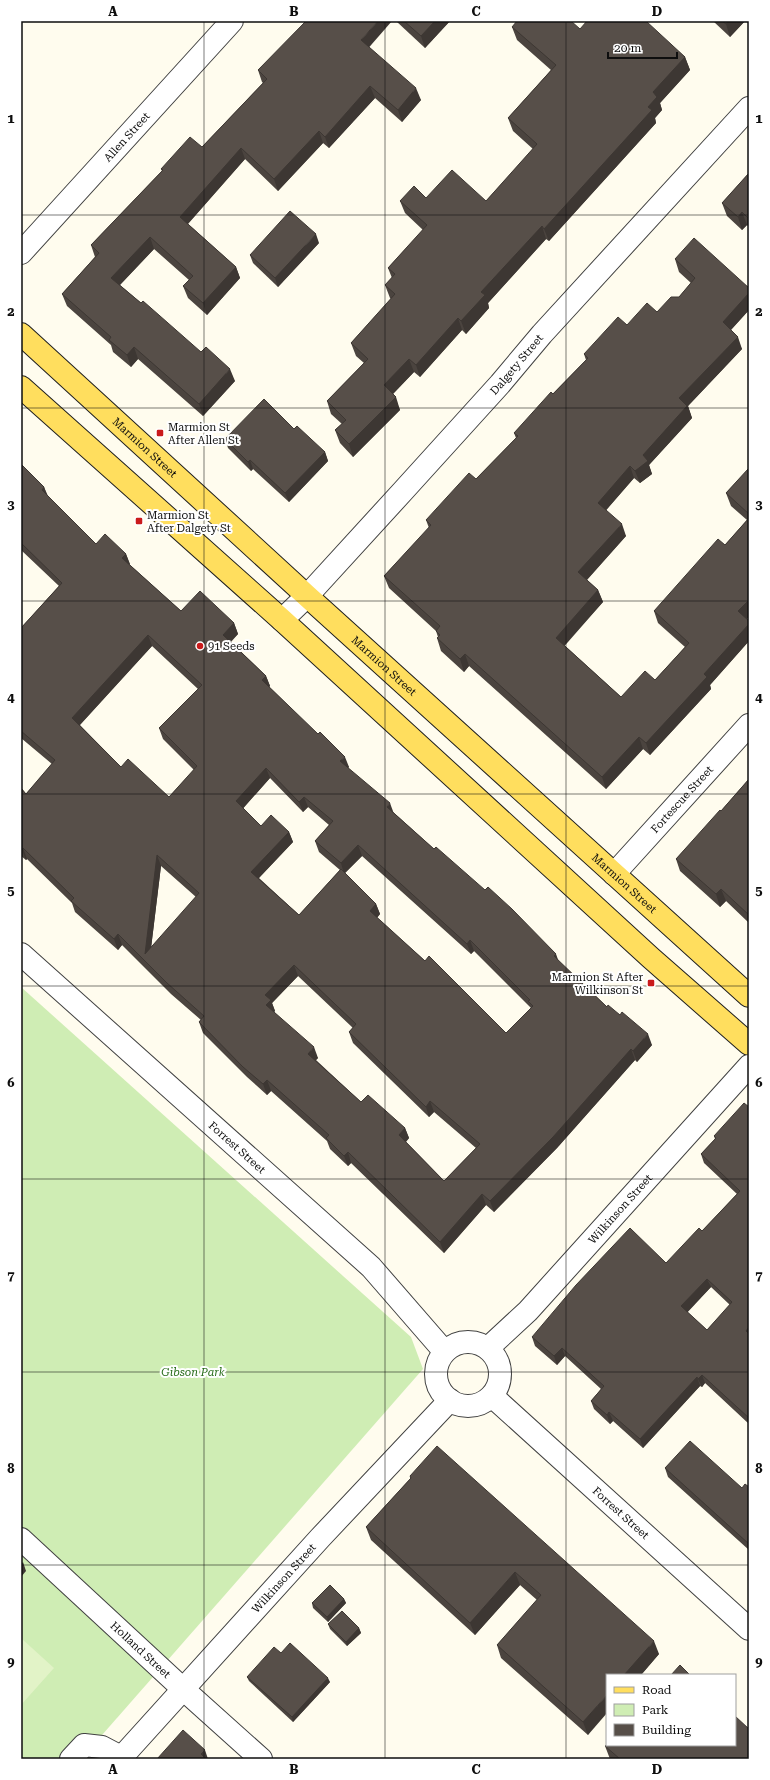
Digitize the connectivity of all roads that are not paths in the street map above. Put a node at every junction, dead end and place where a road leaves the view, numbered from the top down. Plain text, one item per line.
1 (232, 21) edge
2 (749, 108) edge
3 (21, 253) edge
4 (21, 334) edge
5 (22, 391) edge
6 (307, 596) junction
7 (282, 620) junction
8 (749, 725) edge
9 (614, 874) junction
10 (21, 954) edge
11 (749, 996) edge
12 (749, 1044) edge
13 (749, 1066) edge
14 (488, 1348) junction
15 (444, 1351) junction
16 (492, 1396) junction
17 (450, 1400) junction
18 (21, 1538) edge
19 (749, 1629) edge
20 (183, 1689) junction
21 (121, 1758) edge
22 (71, 1759) edge
23 (261, 1759) edge

1 - 3 street, Allen Street
2 - 6 street, Dalgety Street
4 - 6 main road, Marmion Street
5 - 7 main road
6 - 7 street, Dalgety Street
6 - 9 main road, Marmion Street
7 - 12 main road
8 - 9 street, Fortescue Street
9 - 11 main road, Marmion Street
10 - 15 street, Forrest Street
13 - 14 street, Wilkinson Street
14 - 15 street
14 - 16 street
15 - 17 street
16 - 17 street
16 - 19 street, Forrest Street
17 - 20 street, Wilkinson Street
18 - 20 street, Holland Street
20 - 21 street, Wilkinson Street
20 - 23 street, Holland Street
21 - 22 street

